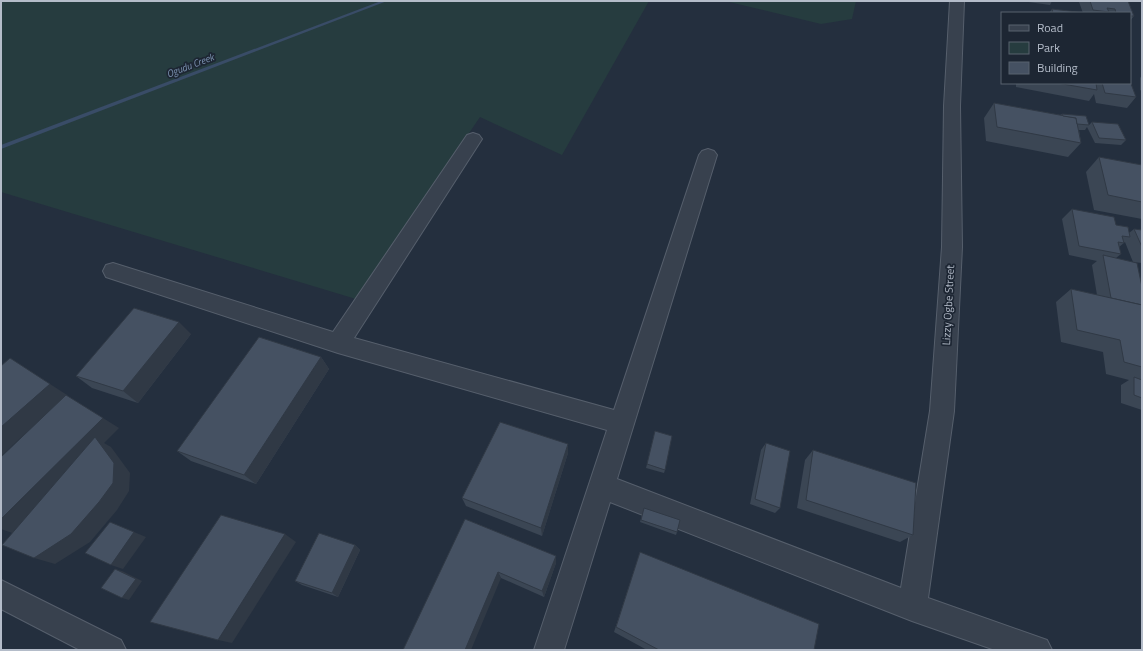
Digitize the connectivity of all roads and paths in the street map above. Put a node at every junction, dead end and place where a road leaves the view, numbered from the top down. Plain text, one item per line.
1 (957, 1) edge
2 (473, 139) dead end
3 (708, 155) dead end
4 (113, 271) dead end
5 (338, 343) junction
6 (621, 423) junction
7 (601, 486) junction
8 (1, 594) edge
9 (912, 608) junction
10 (111, 650) edge
11 (549, 650) edge
12 (1037, 650) edge

1 - 9 street, Lizzy Ogbe Street
2 - 5 street
3 - 6 street
4 - 5 street
5 - 6 street
6 - 7 street
7 - 9 street
7 - 11 street
8 - 10 street
9 - 12 street

